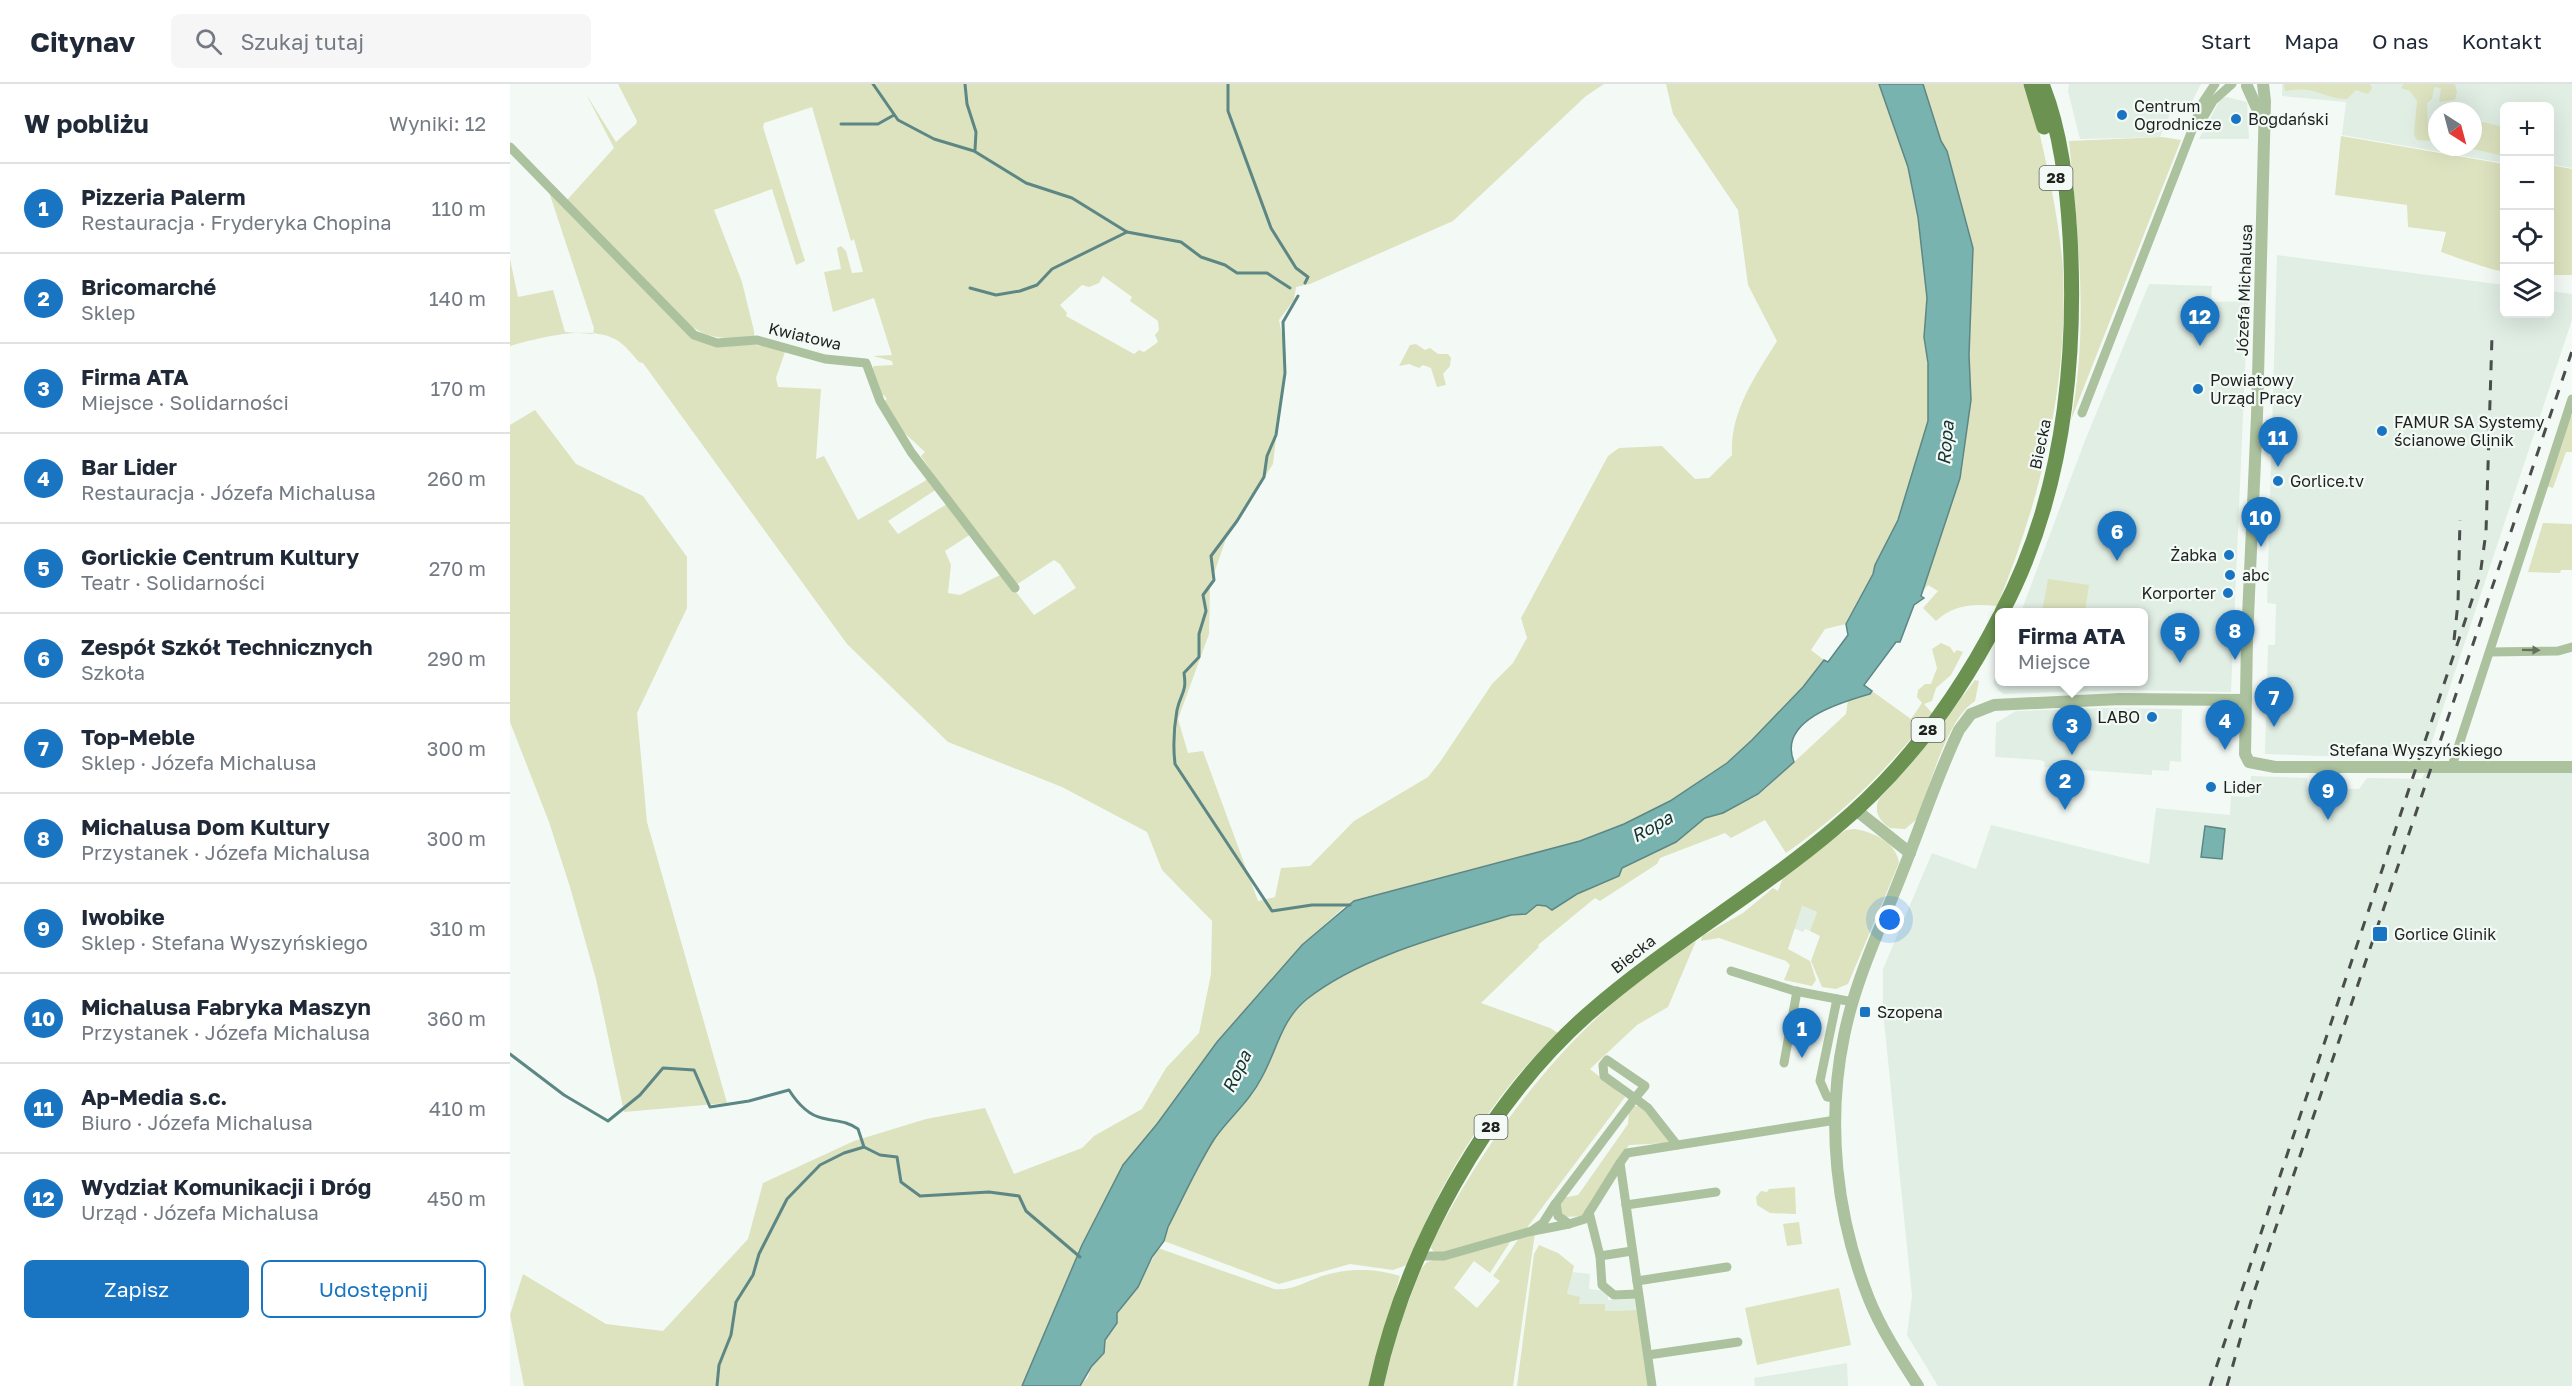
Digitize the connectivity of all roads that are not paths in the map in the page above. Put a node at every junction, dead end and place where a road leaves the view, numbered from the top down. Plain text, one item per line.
1 (2031, 84) edge
2 (2215, 84) edge
3 (2232, 84) edge
4 (2263, 84) edge
5 (2246, 85) edge
6 (2045, 86) edge
7 (2264, 130) junction
8 (510, 147) edge
9 (2187, 148) junction
10 (2072, 274) junction
11 (2572, 399) edge
12 (2082, 413) dead end
13 (1015, 588) dead end
14 (2004, 608) edge
15 (1995, 625) edge
16 (2572, 647) edge
17 (2490, 652) junction
18 (2245, 700) junction
19 (2452, 765) junction
20 (2260, 766) joint
21 (2572, 767) edge
22 (1856, 810) junction
23 (1910, 853) junction
24 (1731, 971) dead end
25 (1797, 991) junction
26 (1837, 999) junction
27 (1853, 1002) junction
28 (1784, 1063) dead end
29 (1635, 1098) junction
30 (1836, 1098) junction
31 (1836, 1120) junction
32 (1677, 1145) junction
33 (1620, 1163) junction
34 (1716, 1192) dead end
35 (1556, 1203) junction
36 (1626, 1205) junction
37 (1590, 1212) junction
38 (1569, 1224) junction
39 (1528, 1232) junction
40 (1632, 1251) junction
41 (1418, 1256) junction
42 (1600, 1256) junction
43 (1726, 1267) dead end
44 (1637, 1281) junction
45 (1638, 1294) junction
46 (1738, 1342) dead end
47 (1648, 1355) junction
48 (1376, 1386) edge
49 (1652, 1386) edge
50 (1917, 1386) edge

1 - 10 main road, Biecka / 28
2 - 9 street
3 - 9 street
4 - 7 street, Józefa Michalusa
5 - 7 street, Józefa Michalusa
6 - 10 main road, Biecka / 28
7 - 18 street, Józefa Michalusa
8 - 13 street, Kwiatowa
9 - 12 street
10 - 14 main road, Biecka / 28
11 - 17 street
15 - 22 main road, Biecka / 28
17 -> 16 street
17 - 19 street
18 - 20 street, Józefa Michalusa
18 - 23 street
19 - 20 street, Stefana Wyszyńskiego
19 - 21 street, Stefana Wyszyńskiego
22 - 23 street
22 - 41 main road, Biecka / 28
23 - 27 street
24 - 25 street
25 - 26 street
25 - 28 street
26 - 27 street
26 - 30 street
27 - 30 street
29 - 29 street
29 - 32 street
29 - 35 street
30 - 31 street
31 - 32 street
31 - 50 street
32 - 33 street
33 - 36 street
33 - 37 street
34 - 36 street
35 - 38 street
35 - 39 street
36 - 40 street
37 - 38 street
37 - 42 street
38 - 39 street
39 - 41 street
40 - 42 street
40 - 44 street
41 - 48 main road, Biecka / 28
42 - 45 street
43 - 44 street
44 - 45 street
45 - 47 street
46 - 47 street
47 - 49 street

